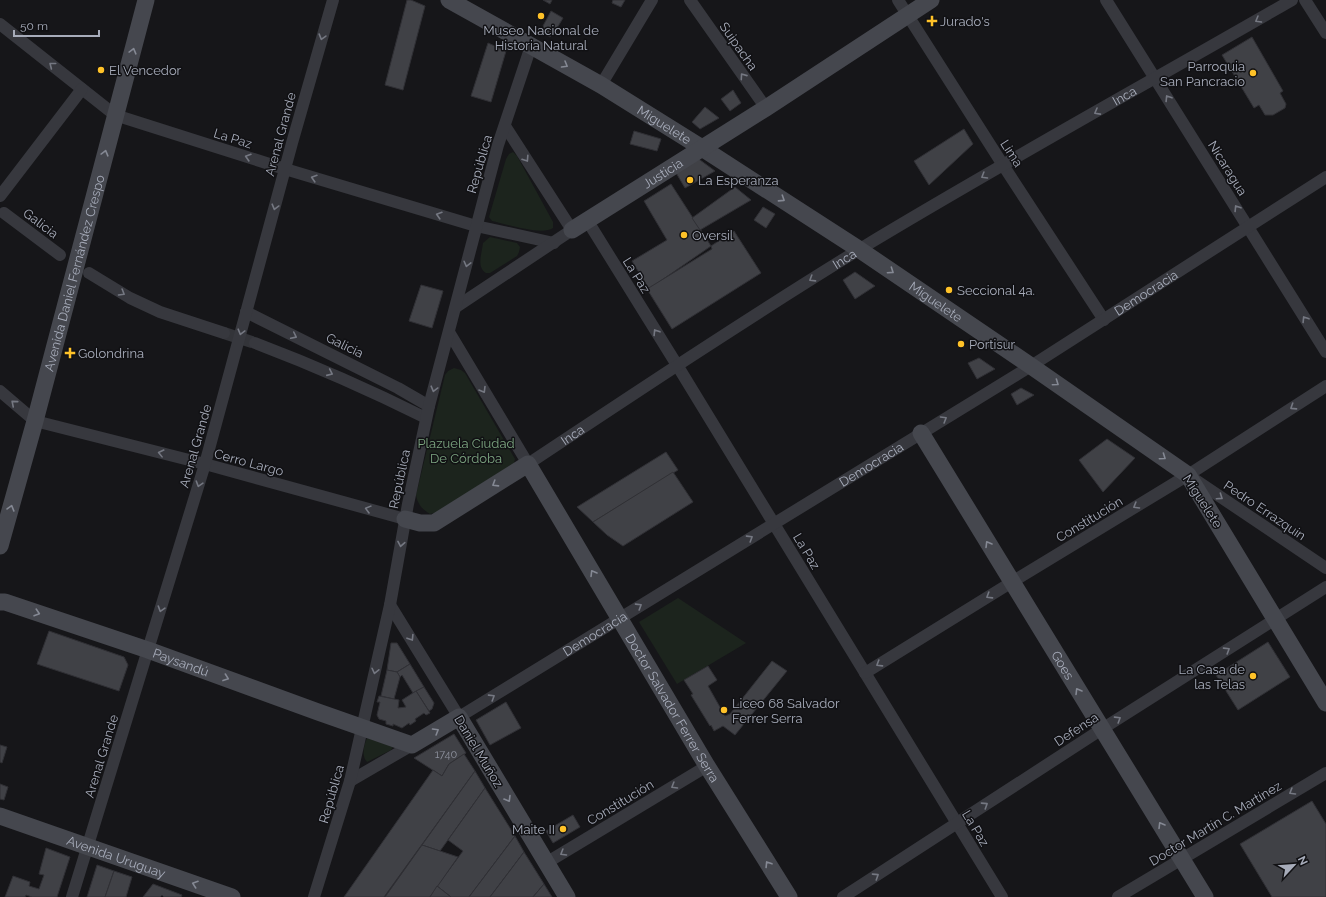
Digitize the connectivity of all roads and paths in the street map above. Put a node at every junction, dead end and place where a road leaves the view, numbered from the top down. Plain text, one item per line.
1 (146, 0) edge
2 (333, 0) edge
3 (449, 0) edge
4 (652, 0) edge
5 (690, 0) edge
6 (898, 0) edge
7 (931, 0) edge
8 (1106, 0) edge
9 (1292, 0) edge
10 (1305, 0) edge
11 (908, 15) junction
12 (0, 24) edge
13 (1326, 33) edge
14 (531, 46) junction
15 (1156, 79) junction
16 (601, 85) junction
17 (82, 89) junction
18 (766, 108) junction
19 (115, 115) junction
20 (505, 126) junction
21 (702, 148) junction
22 (1002, 165) junction
23 (285, 169) junction
24 (1326, 177) edge
25 (0, 196) edge
26 (4, 213) dead end
27 (587, 220) junction
28 (476, 226) junction
29 (1248, 226) junction
30 (572, 230) junction
31 (554, 243) junction
32 (860, 250) junction
33 (60, 255) dead end
34 (89, 273) dead end
35 (456, 307) junction
36 (246, 312) junction
37 (1104, 320) junction
38 (449, 332) junction
39 (224, 333) tunnel mouth
40 (255, 343) tunnel mouth
41 (1326, 352) edge
42 (677, 365) junction
43 (1031, 366) junction
44 (1326, 386) edge
45 (0, 391) edge
46 (428, 412) junction
47 (35, 421) junction
48 (921, 433) junction
49 (205, 464) junction
50 (528, 464) junction
51 (1188, 475) junction
52 (405, 519) junction
53 (773, 524) junction
54 (0, 546) edge
55 (1326, 568) edge
56 (1012, 582) junction
57 (1326, 587) edge
58 (0, 602) edge
59 (390, 605) junction
60 (620, 618) junction
61 (1276, 619) junction
62 (148, 650) junction
63 (865, 673) junction
64 (1326, 703) edge
65 (459, 717) junction
66 (362, 726) junction
67 (1102, 729) junction
68 (412, 745) junction
69 (708, 766) junction
70 (1326, 772) edge
71 (350, 781) junction
72 (0, 816) edge
73 (956, 823) junction
74 (87, 847) junction
75 (1181, 859) junction
76 (546, 863) junction
77 (72, 897) edge
78 (232, 897) edge
79 (314, 897) edge
80 (567, 897) edge
81 (789, 897) edge
82 (843, 897) edge
83 (1002, 897) edge
84 (1118, 897) edge
85 (1205, 897) edge

19 -> 1 street, Avenida Daniel Fernández Crespo
2 -> 23 street, Arenal Grande
3 - 14 street, Miguelete
4 - 16 street
18 -> 5 street, Suipacha
6 - 11 street, Lima
7 - 11 street, Justicia
8 - 15 street, Nicaragua
9 -> 15 street, Inca
10 - 13 street
11 - 18 street, Justicia
11 - 22 street, Lima
17 -> 12 street, La Paz
14 -> 16 street, Miguelete
14 - 20 street, República
15 -> 22 street, Inca
29 -> 15 street, Nicaragua
16 - 21 street, Miguelete
17 - 19 street, La Paz
17 - 25 street
18 - 21 street, Justicia
23 -> 19 street, La Paz
47 -> 19 street, Avenida Daniel Fernández Crespo
20 - 28 street, República
20 -> 30 street
21 - 27 street, Justicia
21 -> 32 street, Miguelete
22 -> 32 street, Inca
22 - 37 street, Lima
28 -> 23 street, La Paz
23 -> 36 street, Arenal Grande
24 - 29 street, Democracia
26 - 33 street, Galicia
27 - 30 street, Justicia
42 -> 27 street, La Paz
28 - 31 street, La Paz
28 -> 35 street, República
29 - 37 street, Democracia
41 -> 29 street, Nicaragua
30 - 31 street, Justicia
31 - 35 street, Justicia
32 -> 42 street, Inca
32 -> 43 street, Miguelete
34 -> 39 street
35 - 38 street, República
36 -> 46 street, Galicia
36 -> 49 street, Arenal Grande
37 - 43 street, Democracia
38 -> 46 street, República
38 -> 50 street, Doctor Salvador Ferrer Serra
40 -> 46 street
42 - 50 street, Inca
42 - 53 street, La Paz
48 -> 43 street, Democracia
43 -> 51 street, Miguelete
44 -> 51 street, Constitución
47 -> 45 street, Cerro Largo
46 - 52 street, República
49 -> 47 street, Cerro Largo
54 -> 47 street, Avenida Daniel Fernández Crespo
48 - 53 street, Democracia
56 -> 48 street, Goes
52 -> 49 street, Cerro Largo
49 -> 62 street, Arenal Grande
50 -> 52 street, Inca
60 -> 50 street, Doctor Salvador Ferrer Serra
51 -> 55 street, Pedro Errazquin
51 -> 56 street, Constitución
51 - 61 street, Miguelete
52 -> 59 street, República
60 -> 53 street, Democracia
53 - 63 street, La Paz
56 -> 63 street, Constitución
67 -> 56 street, Goes
57 - 61 street, Defensa
58 -> 62 street, Paysandú
59 -> 65 street, Daniel Muñoz
59 -> 66 street, República
65 -> 60 street, Democracia
60 - 69 street, Doctor Salvador Ferrer Serra
61 - 64 street, Miguelete
67 -> 61 street, Defensa
62 -> 66 street, Paysandú
62 - 74 street, Arenal Grande
63 - 73 street, La Paz
68 -> 65 street, Democracia
65 -> 76 street, Daniel Muñoz
66 - 68 street
66 - 71 street, República
73 -> 67 street, Defensa
75 -> 67 street, Goes
68 - 71 street, Democracia
69 -> 76 street, Constitución
81 -> 69 street, Doctor Salvador Ferrer Serra
70 -> 75 street, Doctor Martín C. Martínez
71 - 79 street, República
72 - 74 street, Avenida Uruguay
82 -> 73 street, Defensa
73 - 83 street, La Paz
74 - 77 street, Arenal Grande
78 -> 74 street, Avenida Uruguay
75 - 84 street, Doctor Martín C. Martínez
75 - 85 street, Goes
76 - 80 street, Daniel Muñoz

